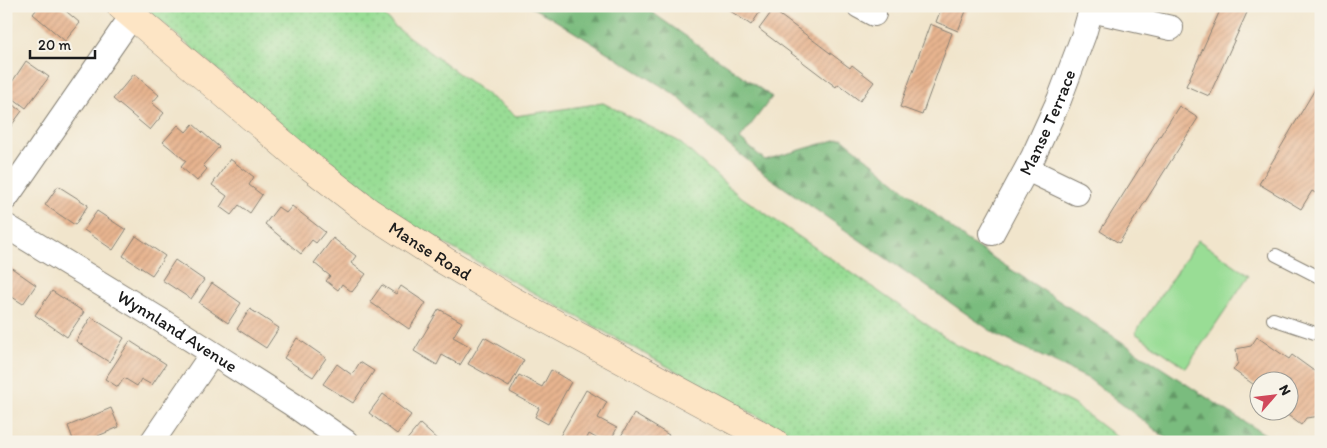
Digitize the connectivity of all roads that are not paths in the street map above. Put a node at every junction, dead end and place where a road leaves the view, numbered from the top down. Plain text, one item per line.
1 (1092, 8) edge
2 (126, 11) edge
3 (1170, 28) dead end
4 (1027, 168) junction
5 (1077, 194) dead end
6 (6, 198) edge
7 (6, 226) edge
8 (992, 233) dead end
9 (1276, 255) dead end
10 (1321, 278) edge
11 (1273, 319) dead end
12 (1321, 335) edge
13 (212, 354) junction
14 (152, 442) edge
15 (346, 442) edge
16 (774, 442) edge

1 - 3 street
1 - 4 street, Manse Terrace
2 - 6 street
2 - 16 main road, Manse Road
4 - 5 street
4 - 8 street, Manse Terrace
7 - 13 street, Wynnland Avenue
9 - 10 lane
11 - 12 lane
13 - 14 street
13 - 15 street, Wynnland Avenue

